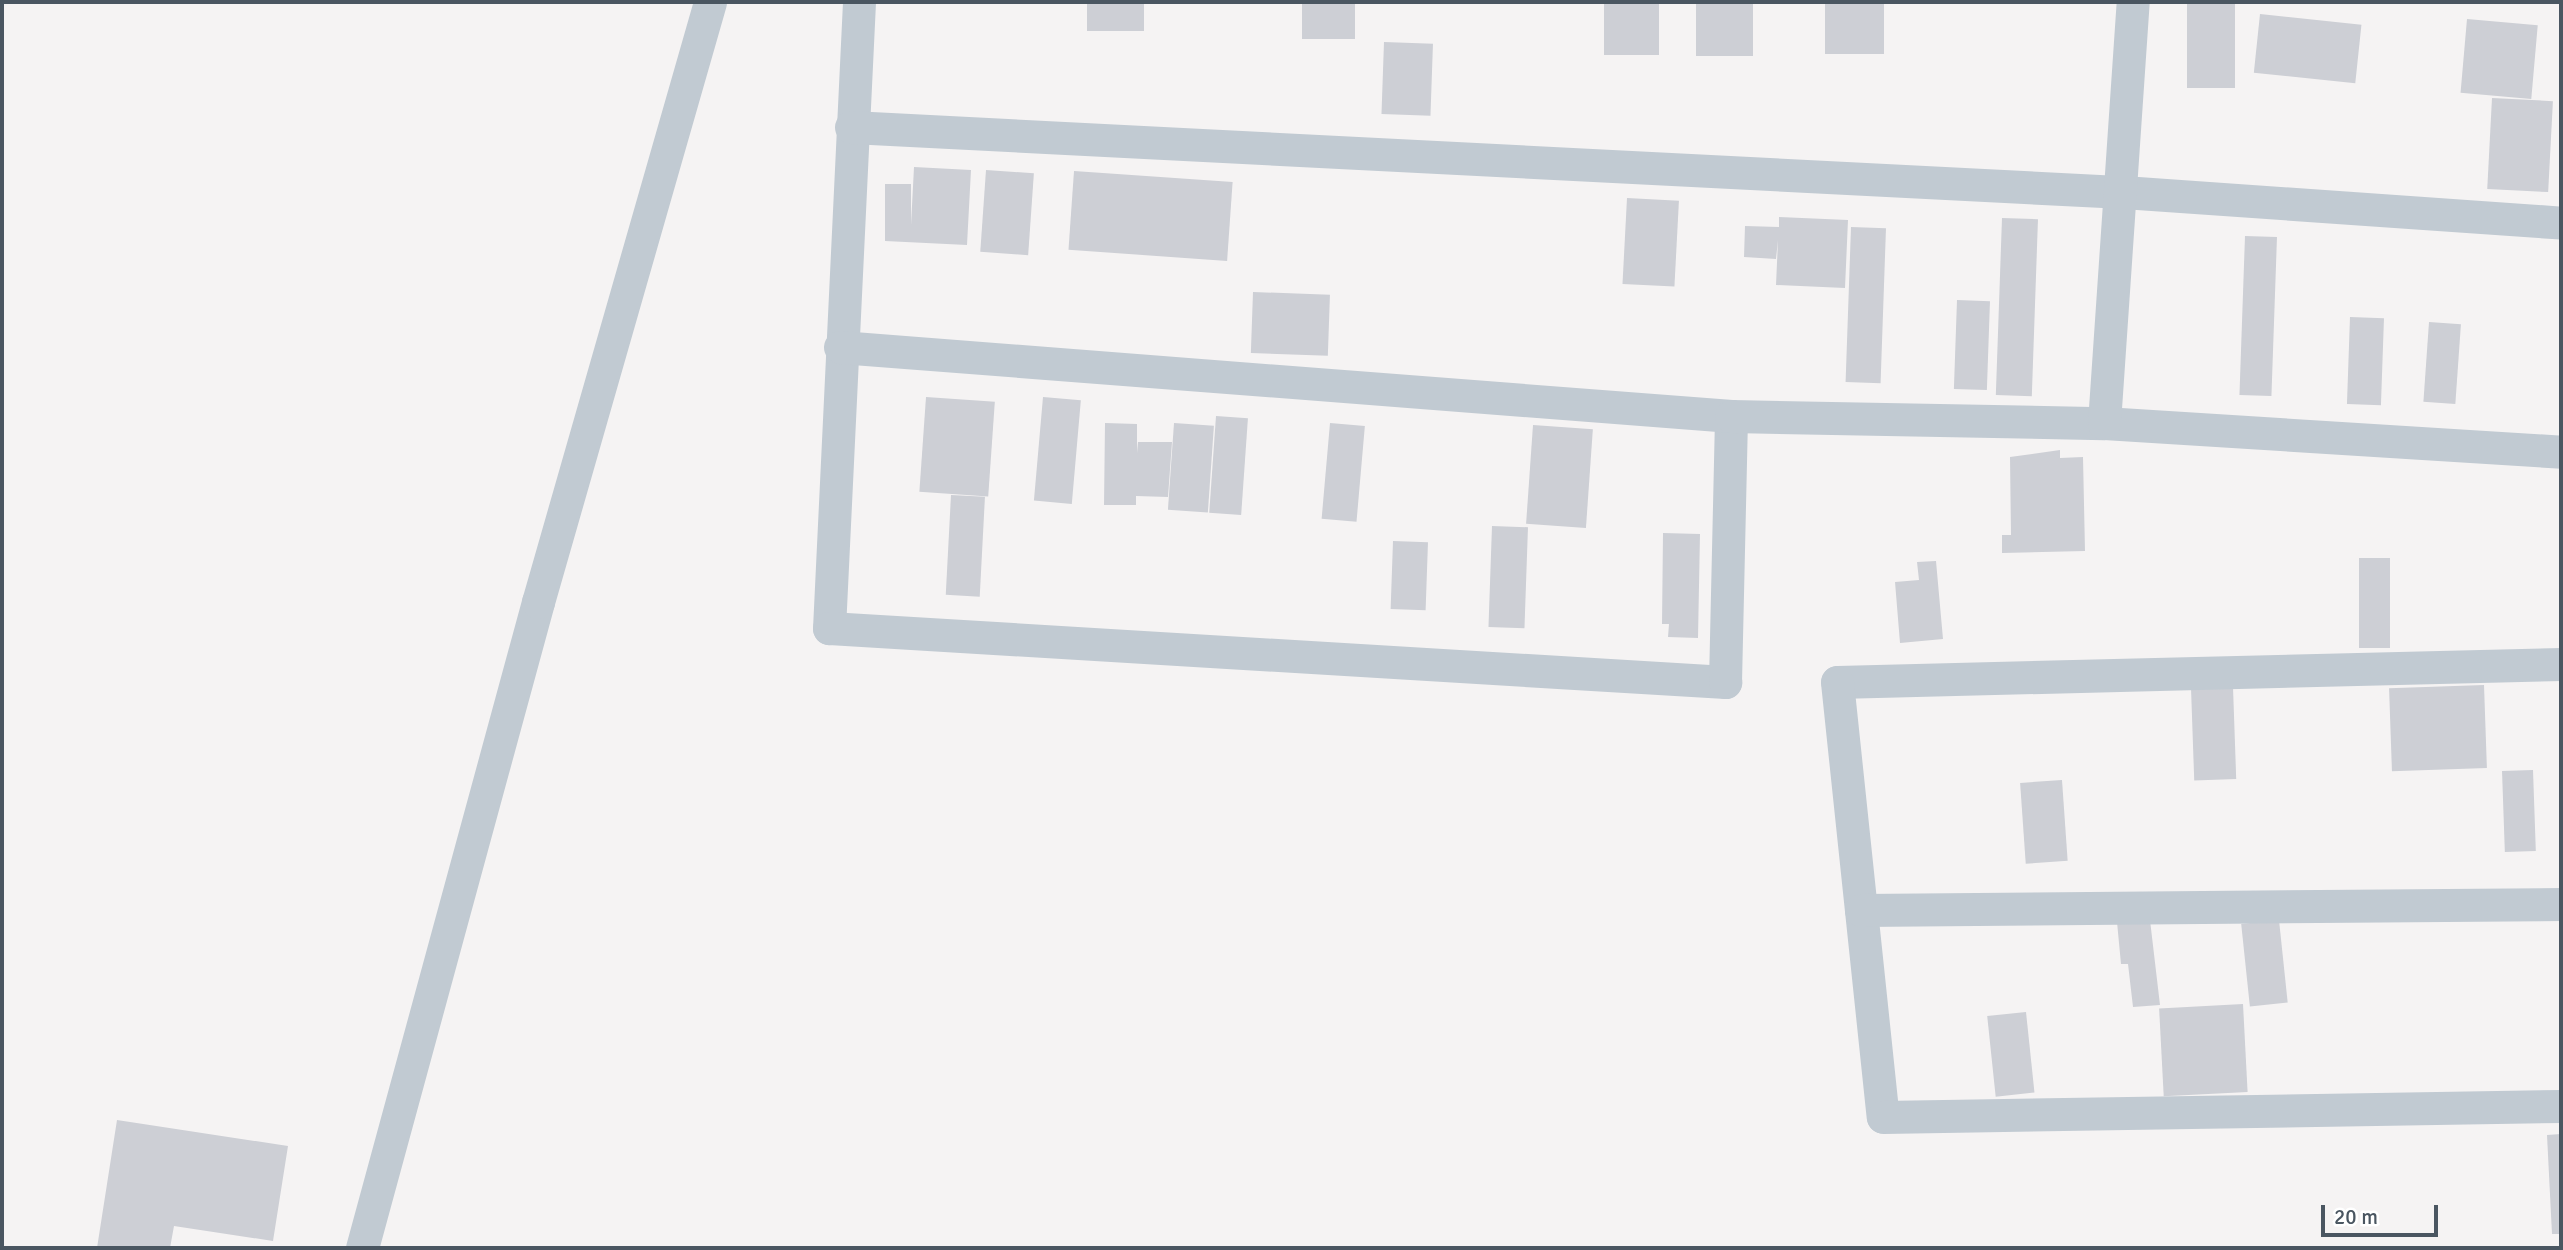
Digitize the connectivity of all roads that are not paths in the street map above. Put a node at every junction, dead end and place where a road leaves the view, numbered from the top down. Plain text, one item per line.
1 (710, 2) edge
2 (859, 2) edge
3 (2133, 2) edge
4 (851, 127) junction
5 (2123, 192) junction
6 (2561, 223) edge
7 (840, 347) junction
8 (1731, 416) junction
9 (2104, 423) junction
10 (2561, 452) edge
11 (2561, 664) edge
12 (2561, 904) edge
13 (1861, 910) junction
14 (2561, 1106) edge
15 (362, 1248) edge

1 - 15 street
2 - 4 street
3 - 5 street
4 - 5 street
4 - 7 street
5 - 6 street
5 - 9 street
7 - 8 street
7 - 8 street
8 - 9 street
9 - 10 street
11 - 13 street
12 - 13 street
13 - 14 street

